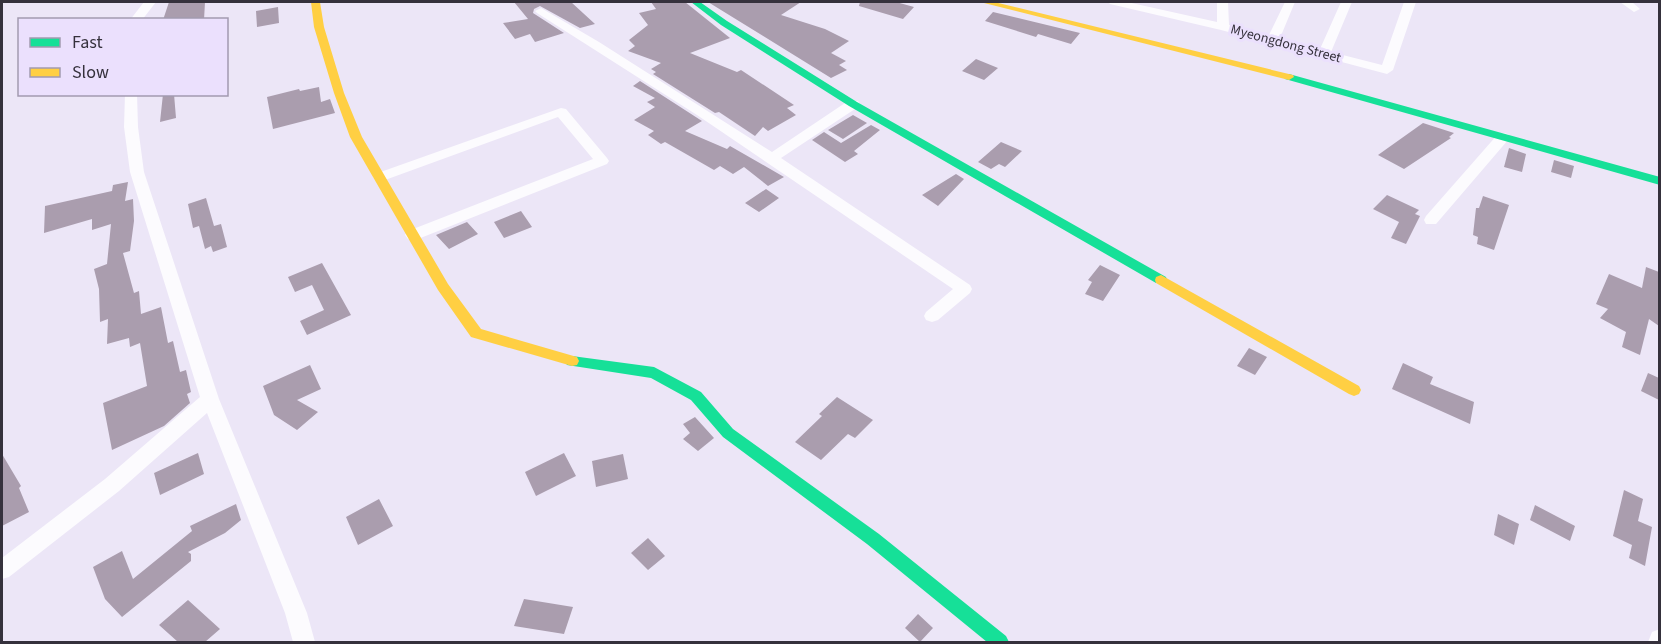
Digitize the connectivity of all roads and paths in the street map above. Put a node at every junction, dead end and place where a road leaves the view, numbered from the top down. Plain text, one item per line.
1 (150, 2) edge
2 (315, 2) edge
3 (695, 2) edge
4 (985, 2) edge
5 (1114, 2) edge
6 (1223, 2) edge
7 (1290, 2) edge
8 (1347, 2) edge
9 (1410, 2) edge
10 (1167, 8) edge
11 (541, 11) dead end
12 (138, 18) edge
13 (1223, 27) junction
14 (1273, 39) junction
15 (1324, 53) junction
16 (132, 96) edge
17 (853, 104) junction
18 (1503, 137) junction
19 (772, 158) junction
20 (380, 177) junction
21 (1659, 181) edge
22 (1431, 220) dead end
23 (413, 235) junction
24 (932, 316) dead end
25 (1354, 390) dead end
26 (210, 399) junction
27 (2, 570) edge
28 (303, 642) edge
29 (1000, 642) edge

1 - 12 street
2 - 20 street
3 - 17 street
4 - 18 street
5 - 10 street, Myeongdong Street
6 - 13 street
7 - 14 street
8 - 15 street
9 - 15 street, Myeongdong Street
10 - 13 street, Myeongdong Street
11 - 19 street
13 - 14 street, Myeongdong Street
14 - 15 street, Myeongdong Street
16 - 26 street
17 - 19 street
17 - 25 street
18 - 21 street
18 - 22 street
19 - 24 street
20 - 23 street
20 - 23 street
23 - 29 street
26 - 27 street
26 - 28 street

